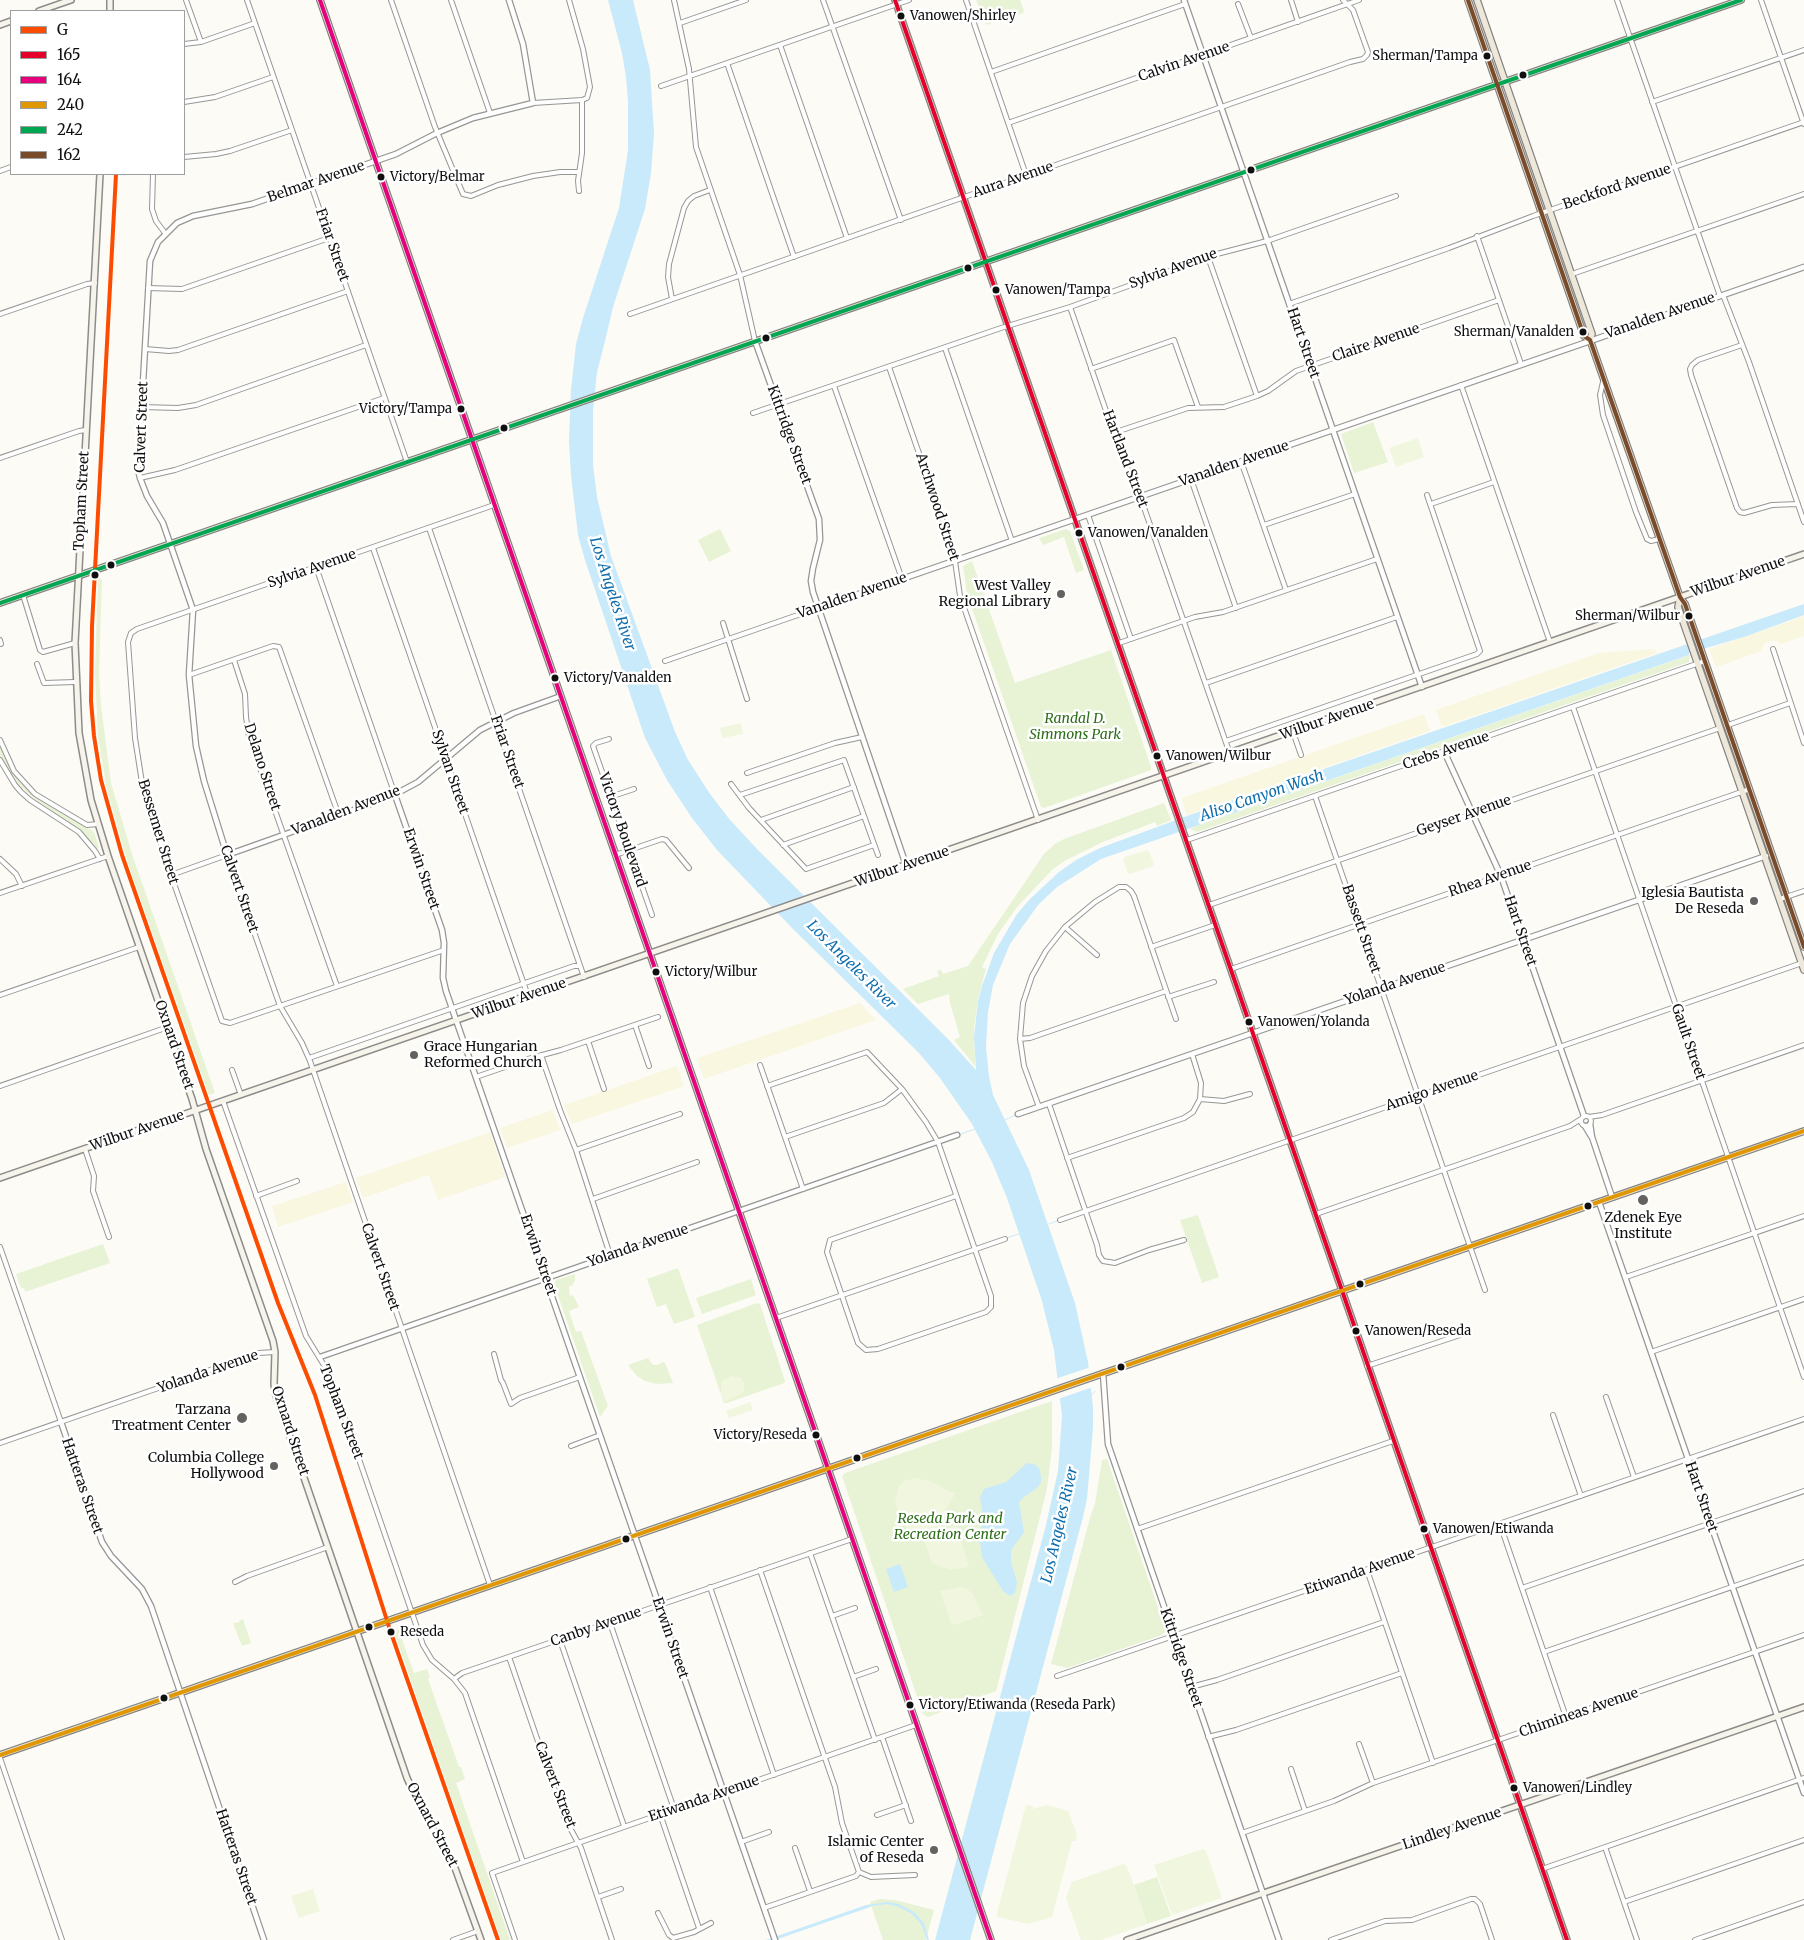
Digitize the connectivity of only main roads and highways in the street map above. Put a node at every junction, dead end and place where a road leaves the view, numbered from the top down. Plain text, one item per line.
1 (71, 0) edge
2 (320, 0) edge
3 (1468, 0) edge
4 (1477, 0) edge
5 (1741, 0) edge
6 (896, 2) edge
7 (42, 10) edge
8 (1505, 82) junction
9 (1497, 84) junction
10 (100, 175) edge
11 (986, 261) junction
12 (1590, 340) junction
13 (472, 439) junction
14 (1804, 554) edge
15 (78, 576) junction
16 (1680, 597) junction
17 (0, 602) edge
18 (1728, 725) junction
19 (1720, 728) junction
20 (1164, 777) junction
21 (108, 856) joint
22 (1804, 947) edge
23 (650, 954) junction
24 (1803, 963) edge
25 (1804, 970) edge
26 (195, 1111) junction
27 (1804, 1130) edge
28 (0, 1178) edge
29 (1342, 1291) junction
30 (828, 1468) junction
31 (358, 1631) junction
32 (1804, 1707) edge
33 (0, 1756) edge
34 (1520, 1805) junction
35 (481, 1940) edge
36 (991, 1940) edge
37 (1128, 1940) edge
38 (1567, 1940) edge

1 - 7 main road
2 - 13 main road, Victory Boulevard
3 - 9 main road
4 - 8 main road
5 - 8 main road
6 - 11 main road
8 - 9 main road
8 - 12 main road
9 - 11 main road
9 - 12 main road
10 - 15 main road, Topham Street
11 - 13 main road
11 - 20 main road
12 - 16 main road
13 - 15 main road
13 - 23 main road, Victory Boulevard
14 - 16 main road, Wilbur Avenue
15 - 17 main road
15 - 21 main road, Topham Street
16 - 18 main road
16 - 19 main road
16 - 20 main road, Wilbur Avenue
18 - 19 main road
18 - 22 main road
19 - 24 main road
20 - 23 main road, Wilbur Avenue
20 - 29 main road
21 - 26 main road, Oxnard Street
23 - 26 main road, Wilbur Avenue
23 - 30 main road, Victory Boulevard
24 - 25 main road
26 - 28 main road, Wilbur Avenue
26 - 31 main road, Oxnard Street
27 - 29 main road
29 - 30 main road
29 - 34 main road
30 - 31 main road
30 - 36 main road, Victory Boulevard
31 - 33 main road
31 - 35 main road, Oxnard Street
32 - 34 main road, Lindley Avenue
34 - 37 main road, Lindley Avenue
34 - 38 main road

